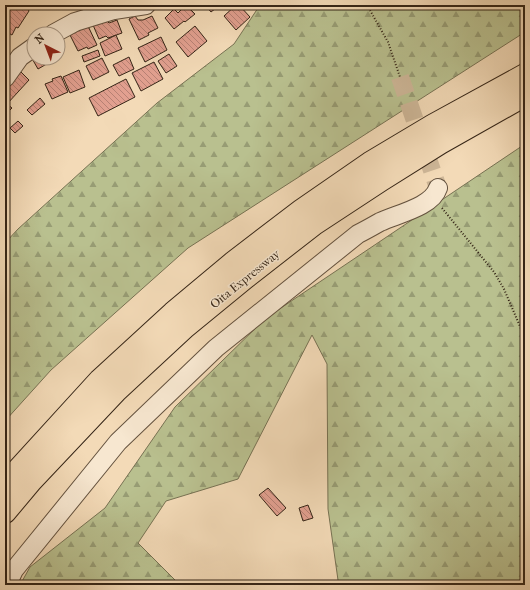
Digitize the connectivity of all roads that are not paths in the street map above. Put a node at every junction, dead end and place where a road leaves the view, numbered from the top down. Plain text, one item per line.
1 (146, 5) edge
2 (66, 27) edge
3 (26, 53) edge
4 (525, 75) edge
5 (5, 78) edge
6 (525, 95) edge
7 (435, 192) road end
8 (5, 484) edge
9 (5, 512) edge
10 (6, 585) edge

1 - 2 street
3 - 5 street
4 - 8 highway, Oita Expressway
6 - 9 highway, Oita Expressway
7 - 10 street

